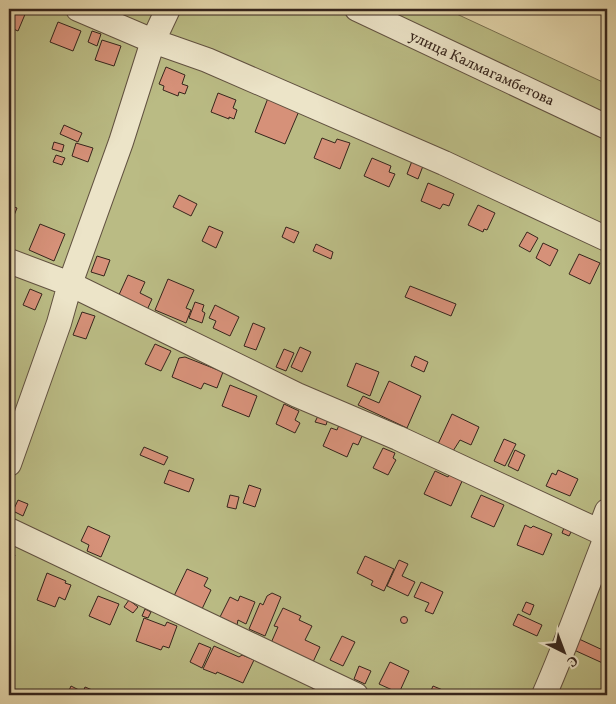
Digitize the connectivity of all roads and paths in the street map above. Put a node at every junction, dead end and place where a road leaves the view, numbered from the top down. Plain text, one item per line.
1 (78, 9) edge
2 (168, 9) edge
3 (357, 9) edge
4 (153, 41) junction
5 (607, 127) edge
6 (607, 239) edge
7 (9, 261) edge
8 (70, 284) junction
9 (9, 464) edge
10 (605, 528) edge
11 (9, 530) edge
12 (356, 695) edge
13 (544, 695) edge

1 - 4 street
2 - 4 street
3 - 5 street, улица Калмагамбетова
4 - 6 street
4 - 8 street
7 - 8 street
8 - 9 street
8 - 10 street
10 - 13 street
11 - 12 street

